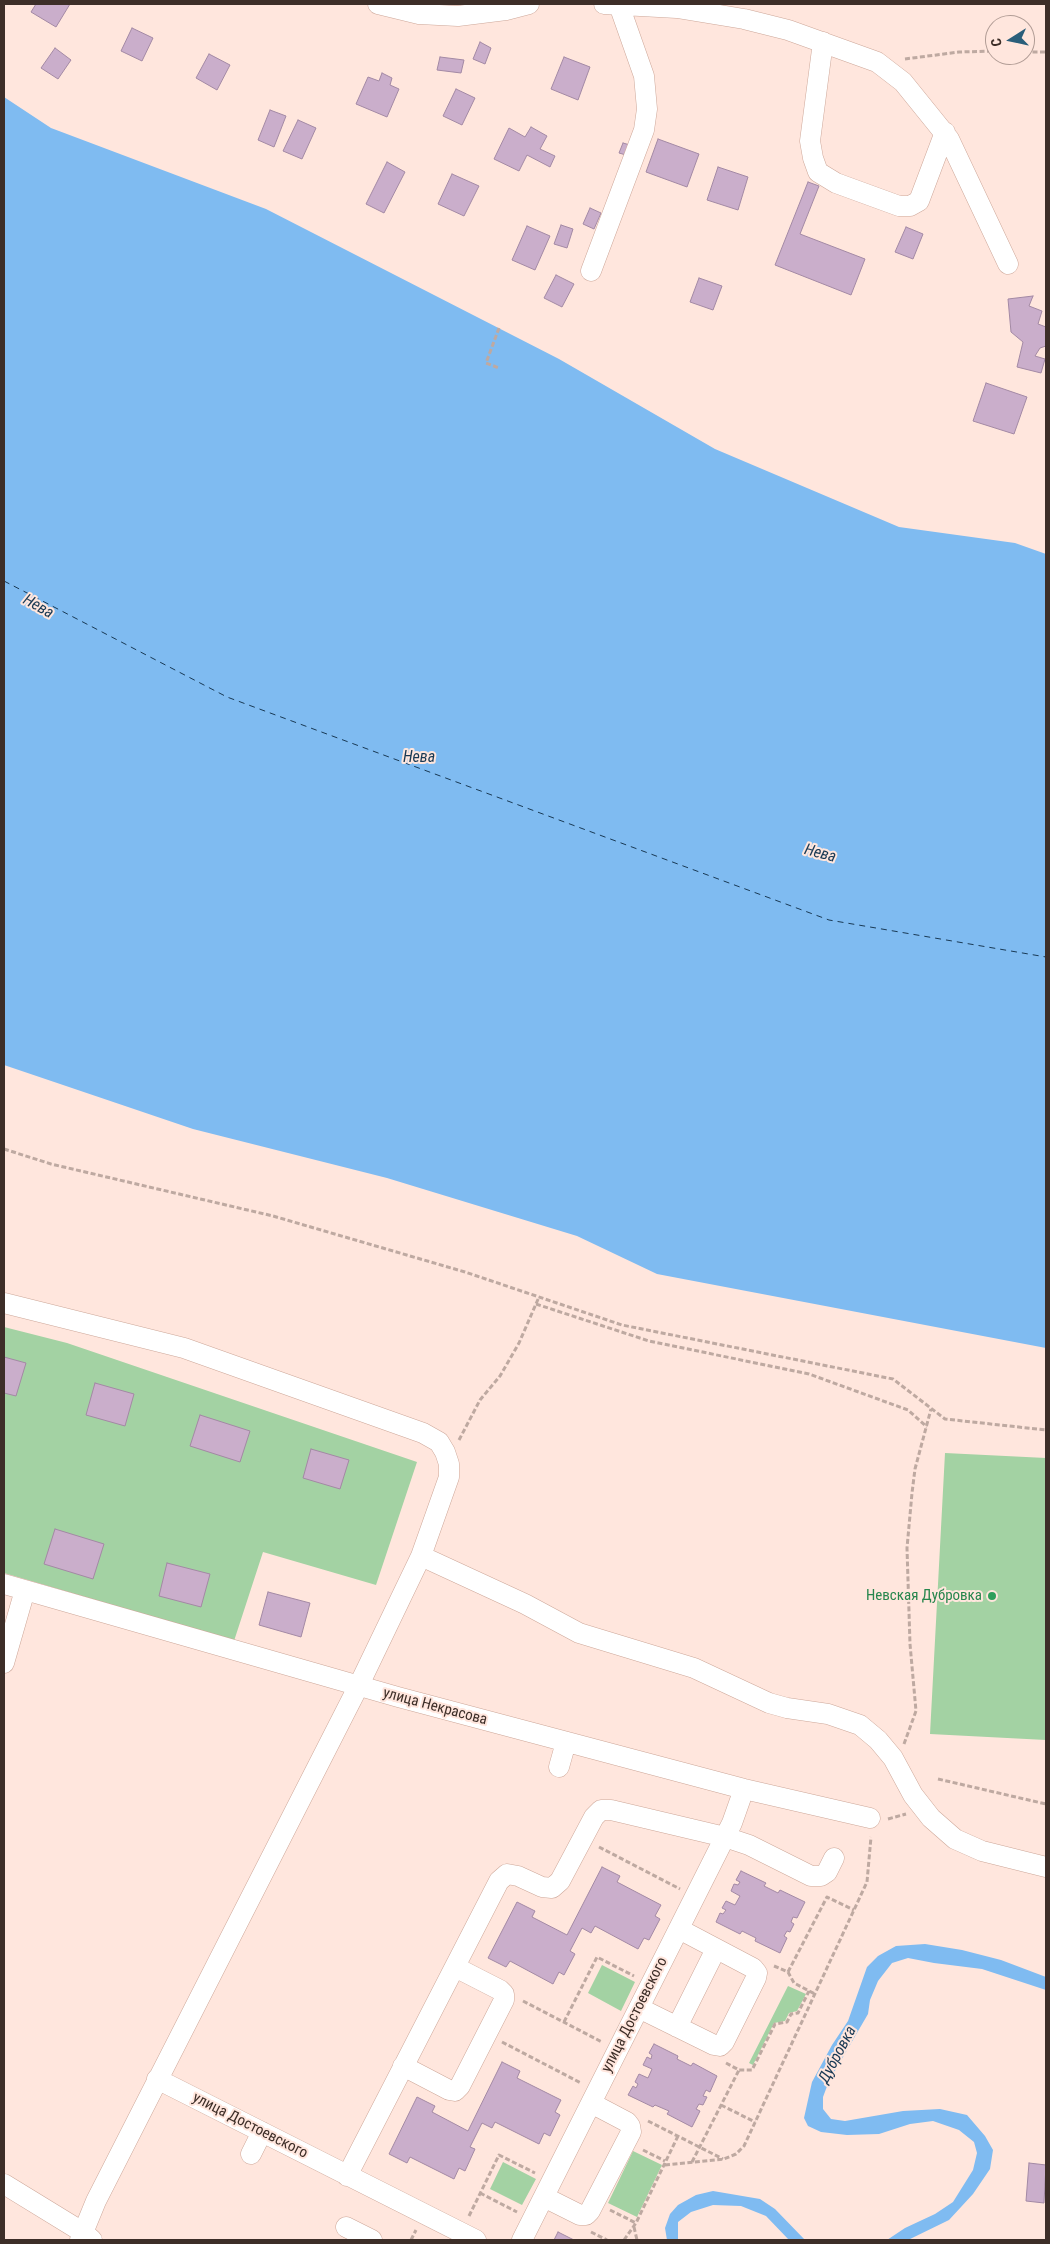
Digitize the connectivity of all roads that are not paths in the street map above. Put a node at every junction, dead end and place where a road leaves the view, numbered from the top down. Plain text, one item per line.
1 (378, 4) edge
2 (529, 4) edge
3 (612, 5) edge
4 (823, 42) junction
5 (944, 132) junction
6 (1008, 264) dead end
7 (591, 271) dead end
8 (4, 1303) edge
9 (421, 1556) junction
10 (4, 1584) edge
11 (25, 1590) junction
12 (4, 1663) edge
13 (358, 1686) junction
14 (566, 1742) junction
15 (559, 1767) dead end
16 (744, 1789) junction
17 (875, 1824) road end
18 (725, 1837) junction
19 (834, 1858) dead end
20 (1046, 1867) edge
21 (678, 1929) junction
22 (716, 1949) junction
23 (455, 1967) junction
24 (639, 2008) junction
25 (676, 2026) junction
26 (403, 2066) junction
27 (157, 2080) junction
28 (594, 2098) junction
29 (262, 2132) junction
30 (251, 2154) dead end
31 (347, 2176) junction
32 (4, 2184) edge
33 (548, 2189) junction
34 (346, 2227) dead end
35 (467, 2236) edge
36 (85, 2238) edge
37 (372, 2240) edge
38 (522, 2240) edge

1 - 2 street
3 - 4 street
3 - 7 street
4 - 5 street
4 - 5 street
5 - 6 street
8 - 9 street
9 - 13 street
9 - 20 street
10 - 11 street, улица Некрасова
11 - 12 street
11 - 13 street, улица Некрасова
13 - 14 street, улица Некрасова
13 - 27 street
14 - 15 street
14 - 16 street, улица Некрасова
16 - 17 street, улица Некрасова
16 - 18 street, улица Достоевского
18 - 19 street
18 - 21 street, улица Достоевского
18 - 23 street
21 - 22 street
21 - 24 street, улица Достоевского
22 - 25 street
22 - 25 street
23 - 26 street
23 - 26 street
24 - 25 street
24 - 28 street, улица Достоевского
26 - 31 street
27 - 29 street, улица Достоевского
27 - 36 street
28 - 33 street, улица Достоевского
28 - 33 street
29 - 30 street
29 - 31 street, улица Достоевского
31 - 35 street, улица Достоевского
32 - 36 street
33 - 38 street, улица Достоевского
34 - 37 street

